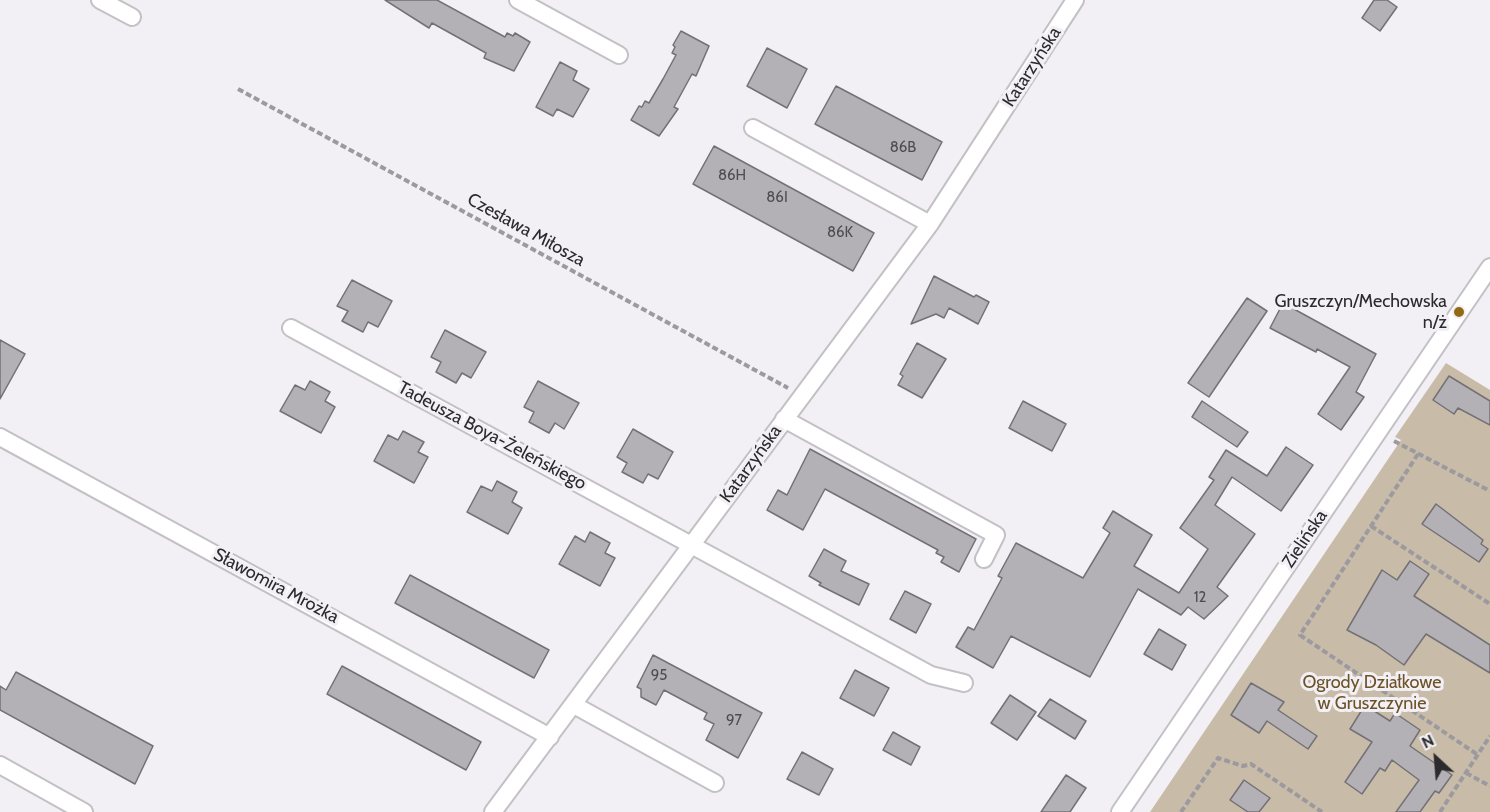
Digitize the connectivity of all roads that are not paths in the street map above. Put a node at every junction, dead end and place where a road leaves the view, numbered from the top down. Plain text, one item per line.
1 (100, 0) edge
2 (518, 0) edge
3 (1075, 0) edge
4 (132, 18) dead end
5 (619, 55) dead end
6 (753, 128) dead end
7 (930, 224) junction
8 (1490, 267) edge
9 (291, 328) dead end
10 (784, 419) junction
11 (0, 437) edge
12 (693, 544) junction
13 (984, 559) dead end
14 (964, 683) dead end
15 (574, 705) junction
16 (550, 737) junction
17 (0, 765) edge
18 (715, 783) dead end
19 (84, 812) edge
20 (493, 812) edge
21 (1120, 812) edge

1 - 4 street
2 - 5 street
3 - 7 street, Katarzyńska
6 - 7 street
7 - 10 street, Katarzyńska
8 - 21 street, Zielińska
9 - 12 street, Tadeusza Boya-Żeleńskiego
10 - 12 street, Katarzyńska
10 - 13 street
11 - 16 street, Sławomira Mrożka
12 - 14 street, Tadeusza Boya-Żeleńskiego
12 - 15 street, Katarzyńska
15 - 16 street, Katarzyńska
15 - 18 street
16 - 20 street, Katarzyńska
17 - 19 street

